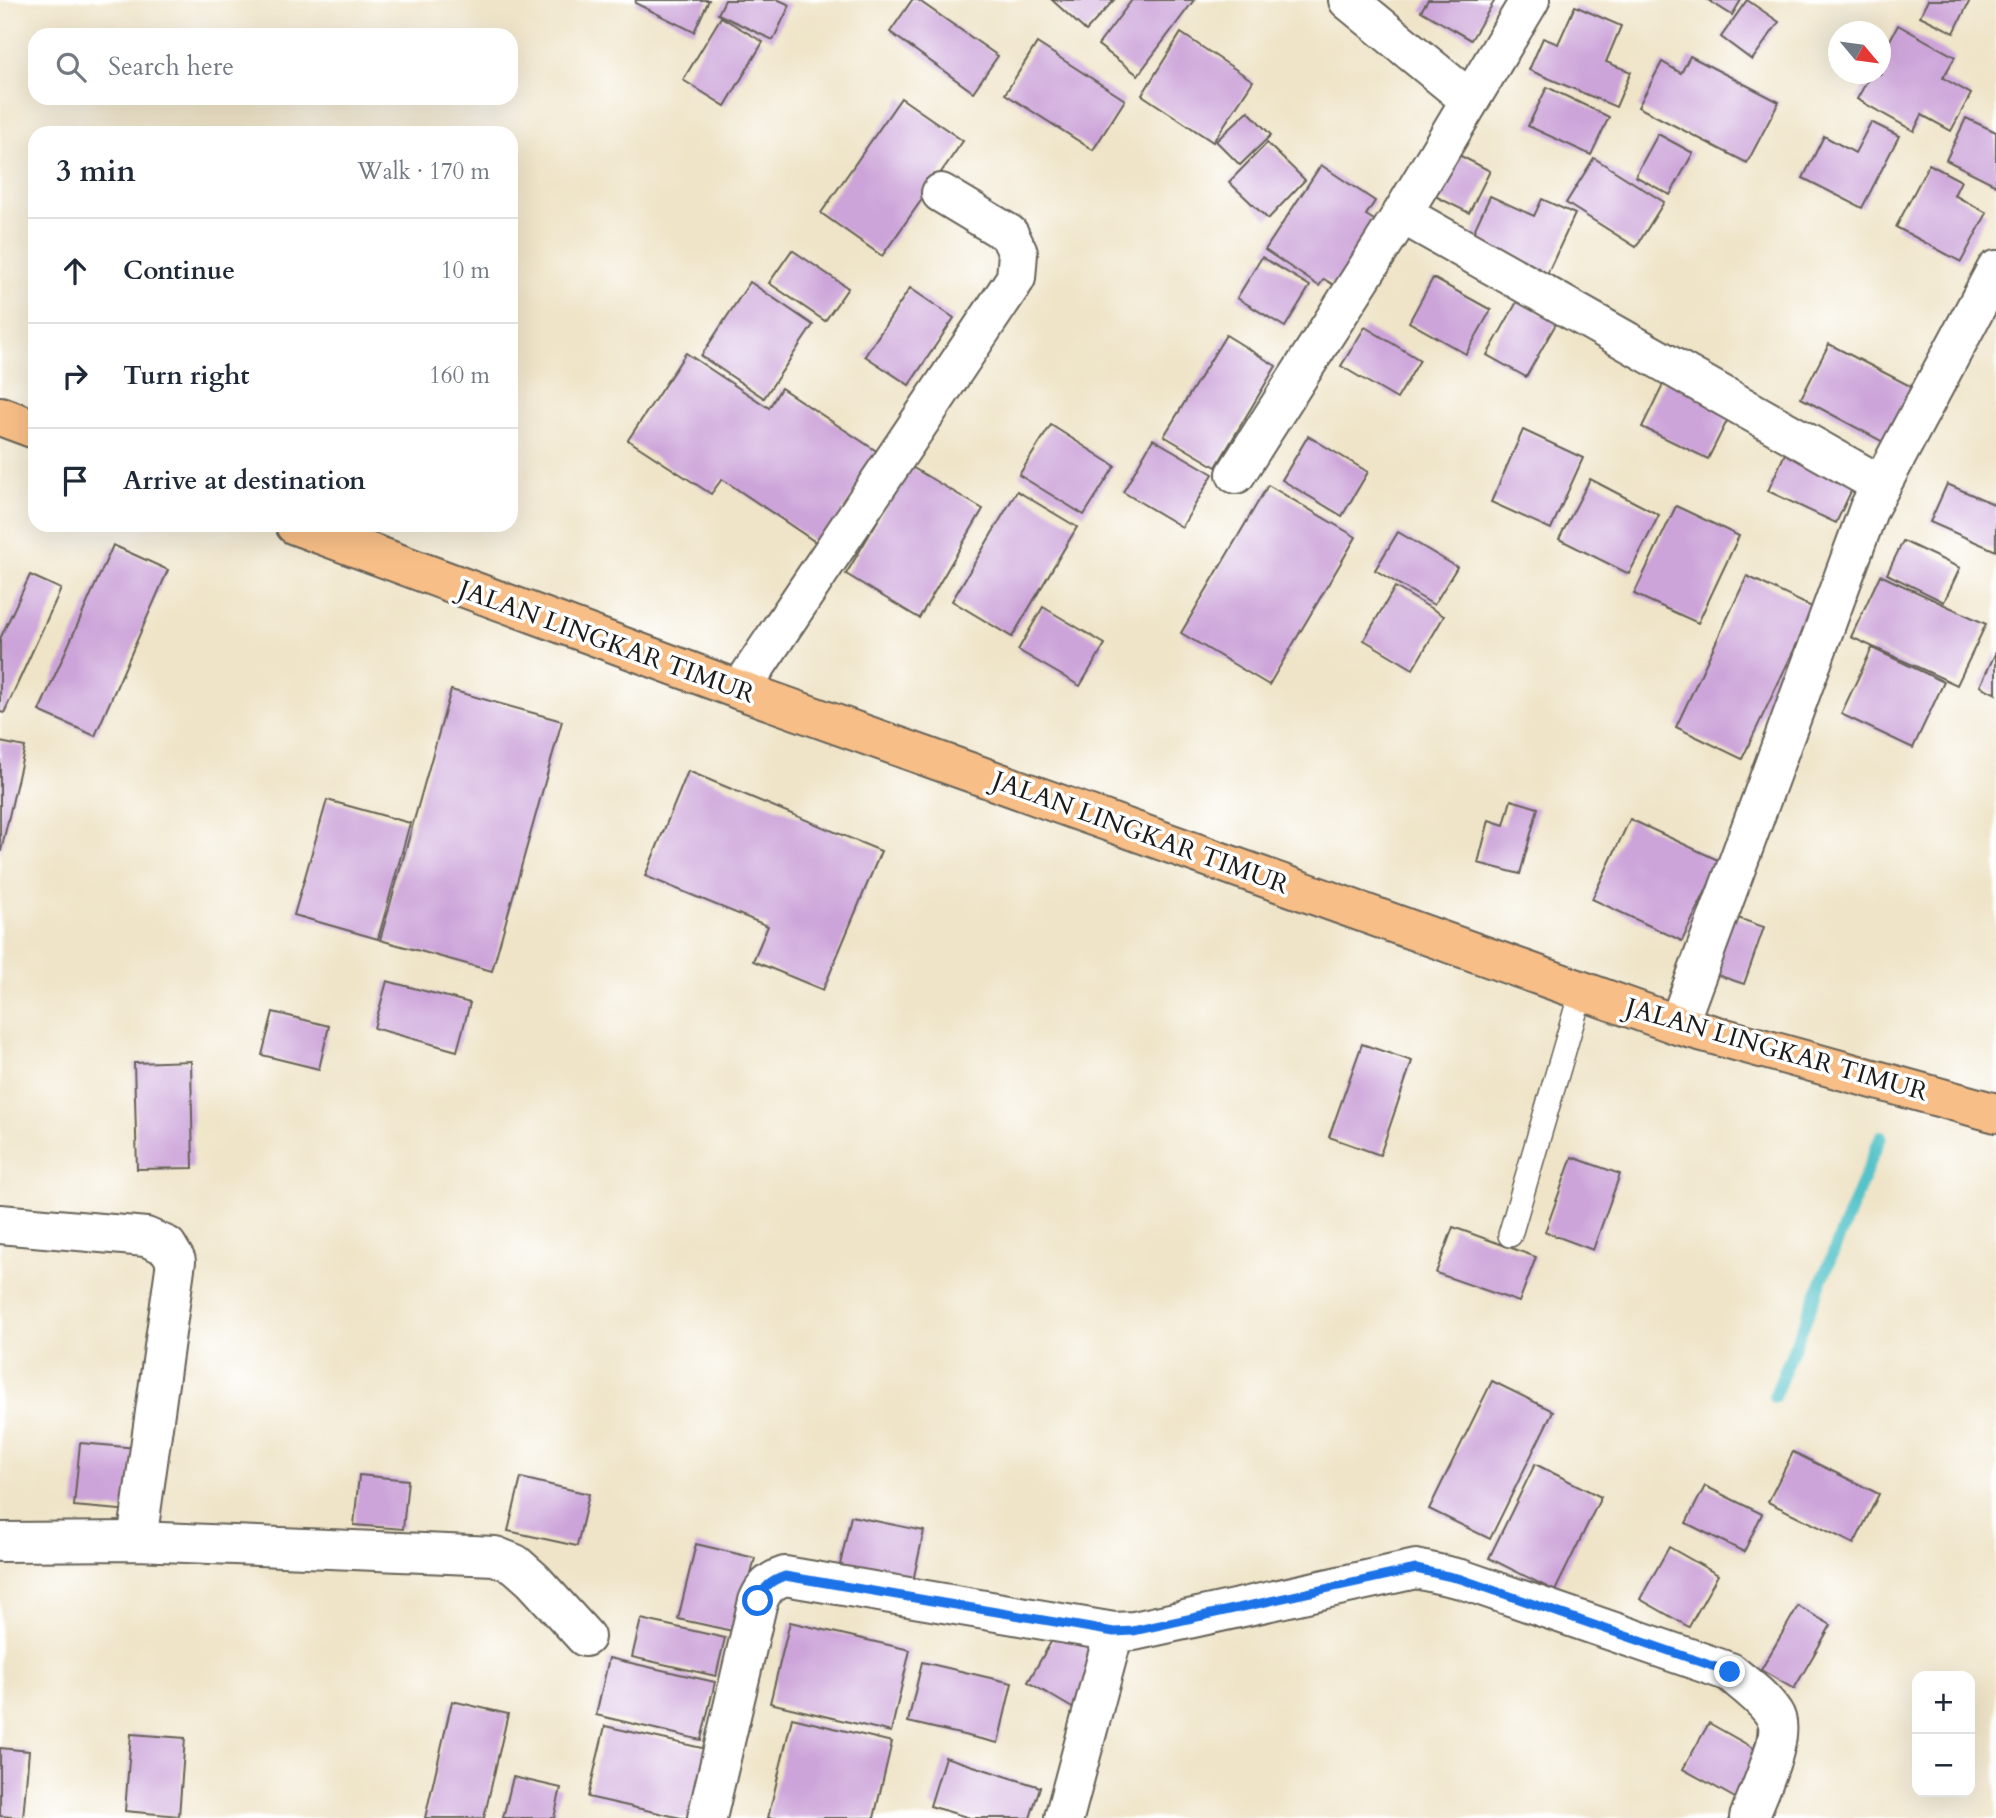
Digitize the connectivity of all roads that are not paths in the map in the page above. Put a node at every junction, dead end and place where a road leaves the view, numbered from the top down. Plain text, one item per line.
1 (1348, 0) edge
2 (1530, 0) edge
3 (1470, 100) junction
4 (941, 193) dead end
5 (1402, 214) junction
6 (1995, 276) edge
7 (0, 416) edge
8 (28, 426) edge
9 (1236, 474) dead end
10 (1881, 485) junction
11 (314, 532) edge
12 (740, 690) junction
13 (1582, 989) junction
14 (1678, 1025) junction
15 (1996, 1113) edge
16 (0, 1224) edge
17 (1510, 1235) dead end
18 (137, 1541) junction
19 (0, 1542) edge
20 (1114, 1632) junction
21 (584, 1637) dead end
22 (707, 1818) edge
23 (1064, 1818) edge
24 (1749, 1818) edge

1 - 3 street
2 - 3 street
3 - 5 street
4 - 12 street
5 - 9 street
5 - 10 street
6 - 10 street
7 - 8 highway
10 - 14 street
11 - 12 highway, JALAN LINGKAR TIMUR
12 - 13 highway, JALAN LINGKAR TIMUR
13 - 14 highway, JALAN LINGKAR TIMUR
13 - 17 lane
14 - 15 highway, JALAN LINGKAR TIMUR
16 - 18 street
18 - 19 street
18 - 21 street
20 - 22 street
20 - 23 street
20 - 24 street

